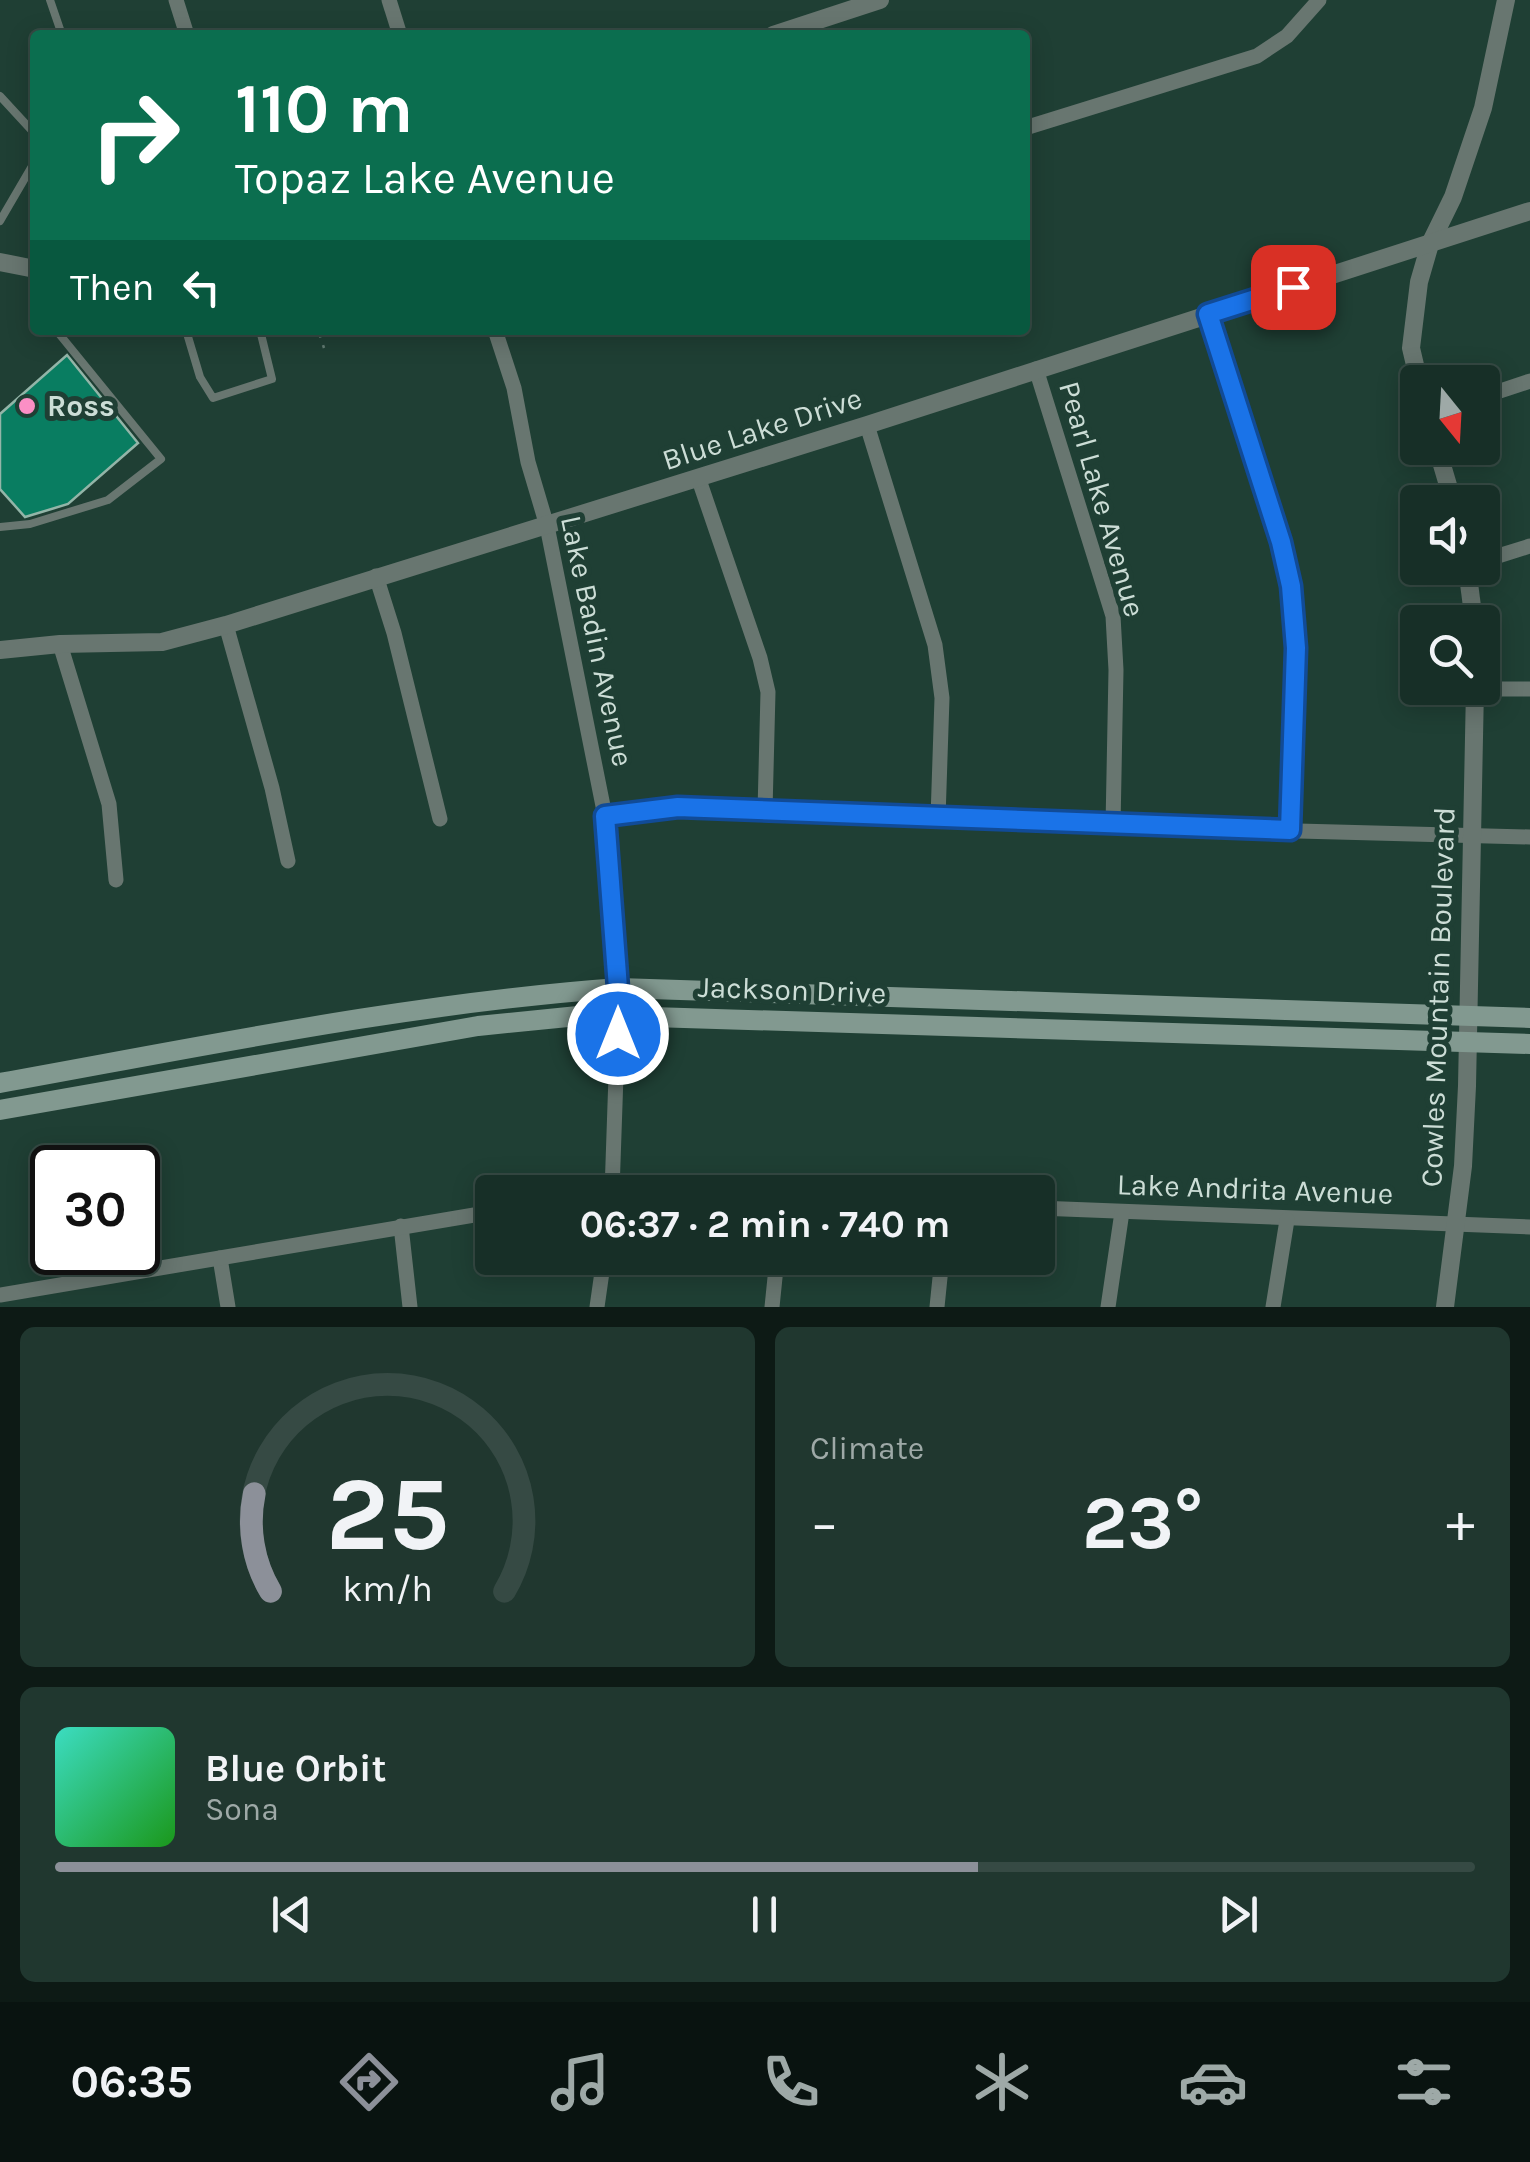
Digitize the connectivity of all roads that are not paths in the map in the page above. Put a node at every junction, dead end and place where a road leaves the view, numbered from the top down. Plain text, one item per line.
1 (50, 0) edge
2 (176, 0) edge
3 (389, 0) edge
4 (880, 0) edge
5 (1318, 0) edge
6 (1506, 0) edge
7 (60, 30) edge
8 (185, 30) edge
9 (398, 30) edge
10 (788, 30) edge
11 (0, 96) edge
12 (1030, 126) edge
13 (30, 129) edge
14 (30, 170) edge
15 (0, 193) edge
16 (13, 200) junction
17 (1530, 210) edge
18 (0, 221) edge
19 (1430, 244) junction
20 (0, 262) edge
21 (30, 269) edge
22 (1208, 314) junction
23 (60, 335) edge
24 (187, 335) edge
25 (261, 335) edge
26 (498, 335) edge
27 (1415, 365) edge
28 (1036, 369) junction
29 (1530, 381) edge
30 (1500, 390) edge
31 (867, 424) junction
32 (698, 477) junction
33 (547, 526) junction
34 (0, 527) edge
35 (1530, 546) edge
36 (1500, 555) edge
37 (376, 576) junction
38 (226, 626) junction
39 (60, 644) junction
40 (0, 650) edge
41 (1500, 688) edge
42 (1530, 689) edge
43 (1475, 705) edge
44 (765, 812) junction
45 (605, 816) junction
46 (938, 818) junction
47 (440, 819) dead end
48 (1113, 826) junction
49 (1290, 830) junction
50 (1470, 835) junction
51 (1530, 837) edge
52 (288, 861) dead end
53 (116, 880) dead end
54 (618, 988) junction
55 (618, 1015) junction
56 (1469, 1017) junction
57 (1530, 1018) edge
58 (1468, 1042) junction
59 (1530, 1044) edge
60 (0, 1082) edge
61 (0, 1110) edge
62 (613, 1175) edge
63 (1055, 1209) edge
64 (1122, 1212) junction
65 (475, 1215) edge
66 (1287, 1220) junction
67 (1456, 1224) junction
68 (401, 1226) junction
69 (1530, 1227) edge
70 (220, 1258) junction
71 (602, 1275) edge
72 (775, 1275) edge
73 (940, 1275) edge
74 (43, 1287) junction
75 (0, 1296) edge
76 (46, 1307) edge
77 (228, 1307) edge
78 (410, 1307) edge
79 (597, 1307) edge
80 (772, 1307) edge
81 (937, 1307) edge
82 (1108, 1307) edge
83 (1274, 1307) edge
84 (1445, 1307) edge

1 - 7 lane
2 - 8 street
3 - 9 street
4 - 10 street
5 - 12 street
6 - 19 street
11 - 13 lane
14 - 16 lane
15 - 16 lane
16 - 18 lane
17 - 19 street, Blue Lake Drive
19 - 22 street, Blue Lake Drive
19 - 27 street
20 - 21 street
22 - 28 street, Blue Lake Drive
22 - 49 street
23 - 34 lane
24 - 25 lane
26 - 33 street, Lake Badin Avenue
28 - 31 street, Blue Lake Drive
28 - 48 street, Pearl Lake Avenue
29 - 30 street
31 - 32 street, Blue Lake Drive
31 - 46 street
32 - 33 street, Blue Lake Drive
32 - 44 street
33 - 37 street, Blue Lake Drive
33 - 45 street, Lake Badin Avenue
35 - 36 street
37 - 38 street, Blue Lake Drive
37 - 47 street
38 - 39 street, Blue Lake Drive
38 - 52 street
39 - 40 street, Blue Lake Drive
39 - 53 street
41 - 42 street
43 - 50 street, Cowles Mountain Boulevard
44 - 45 street
44 - 46 street
45 - 54 street, Lake Badin Avenue
46 - 48 street
48 - 49 street
49 - 50 street
50 - 51 street
50 - 56 street, Cowles Mountain Boulevard
54 - 55 street, Lake Badin Avenue
54 - 56 main road, Jackson Drive
54 - 60 main road, Jackson Drive
55 - 58 main road, Jackson Drive
55 - 61 main road, Jackson Drive
55 - 62 street, Lake Badin Avenue
56 - 57 main road, Jackson Drive
56 - 58 street, Cowles Mountain Boulevard
58 - 59 main road, Jackson Drive
58 - 67 street, Cowles Mountain Boulevard
63 - 64 street, Lake Andrita Avenue
64 - 66 street, Lake Andrita Avenue
64 - 82 street
65 - 68 street
66 - 67 street, Lake Andrita Avenue
66 - 83 street
67 - 69 street, Lake Andrita Avenue
67 - 84 street, Cowles Mountain Boulevard
68 - 70 street
68 - 78 street
70 - 74 street
70 - 77 street
71 - 79 street
72 - 80 street
73 - 81 street
74 - 75 street
74 - 76 street

